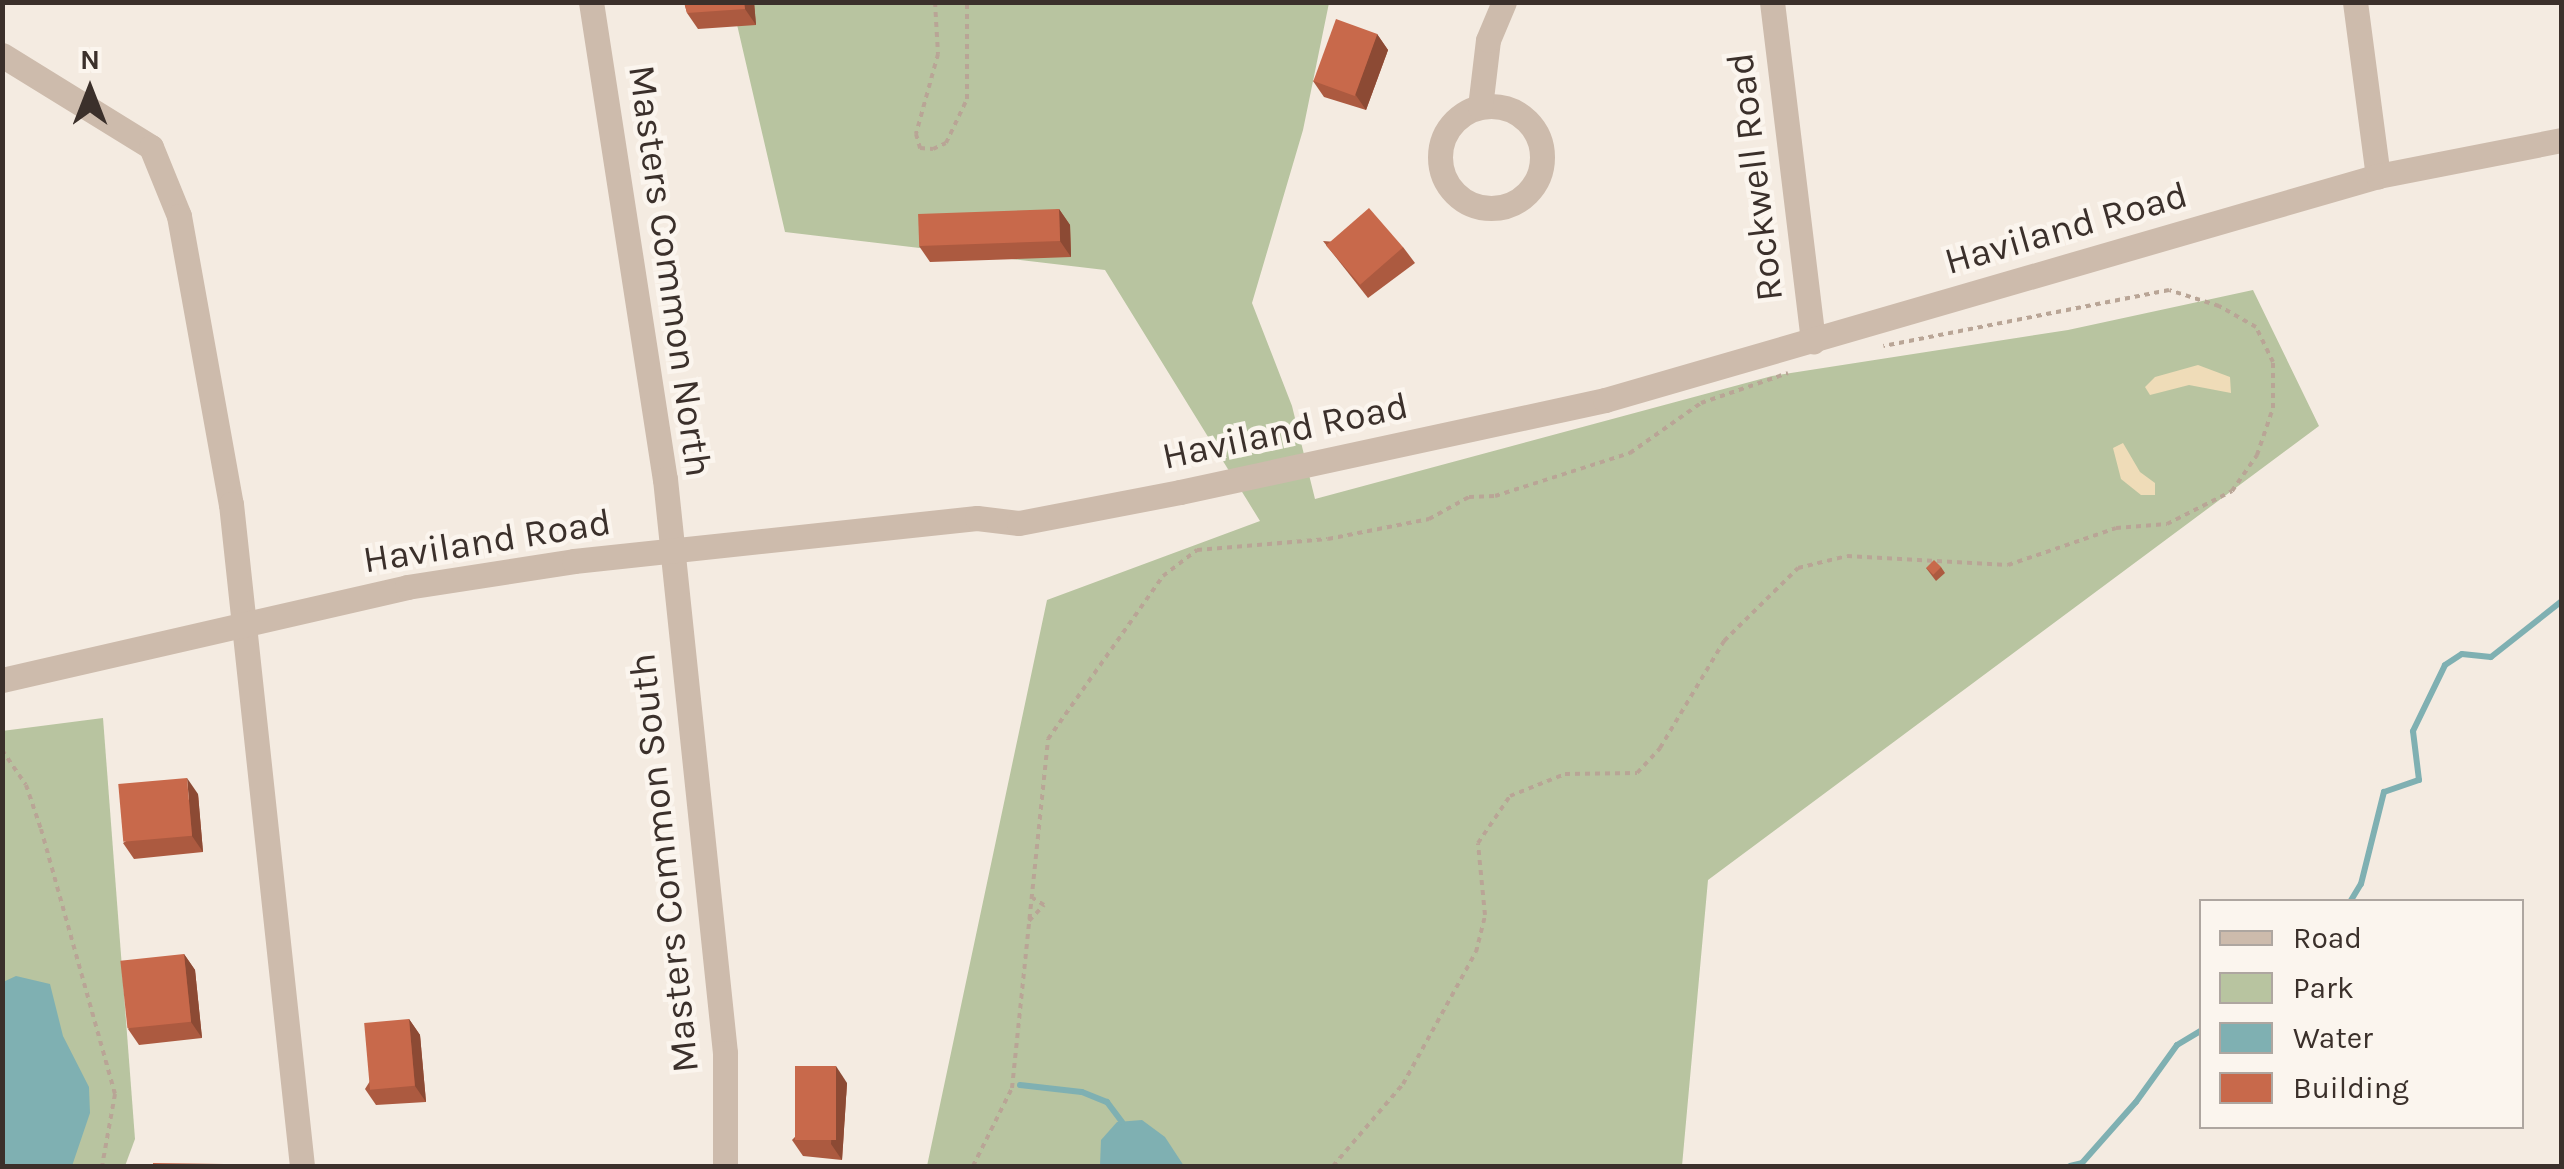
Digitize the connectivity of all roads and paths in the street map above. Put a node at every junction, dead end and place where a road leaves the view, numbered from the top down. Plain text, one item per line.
1 (591, 2) edge
2 (936, 2) edge
3 (967, 2) edge
4 (1504, 2) edge
5 (1772, 2) edge
6 (2355, 2) edge
7 (2, 56) edge
8 (1480, 107) junction
9 (2562, 140) edge
10 (2378, 176) junction
11 (1813, 342) junction
12 (1876, 347) dead end
13 (1796, 370) dead end
14 (669, 552) junction
15 (242, 626) junction
16 (2, 680) edge
17 (2, 750) edge
18 (1032, 897) junction
19 (1029, 922) junction
20 (102, 1166) edge
21 (302, 1166) edge
22 (725, 1166) edge
23 (973, 1166) edge
24 (1333, 1166) edge

1 - 14 street, Masters Common North
2 - 3 path
4 - 8 street
5 - 11 street, Rockwell Road
6 - 10 street
7 - 15 street
8 - 8 street
9 - 10 street, Haviland Road
10 - 11 street, Haviland Road
11 - 14 street, Haviland Road
12 - 24 path
13 - 18 path
14 - 15 street, Haviland Road
14 - 22 street, Masters Common South
15 - 16 street, Haviland Road
15 - 21 street
17 - 20 path
18 - 19 path
18 - 19 path
19 - 23 path

